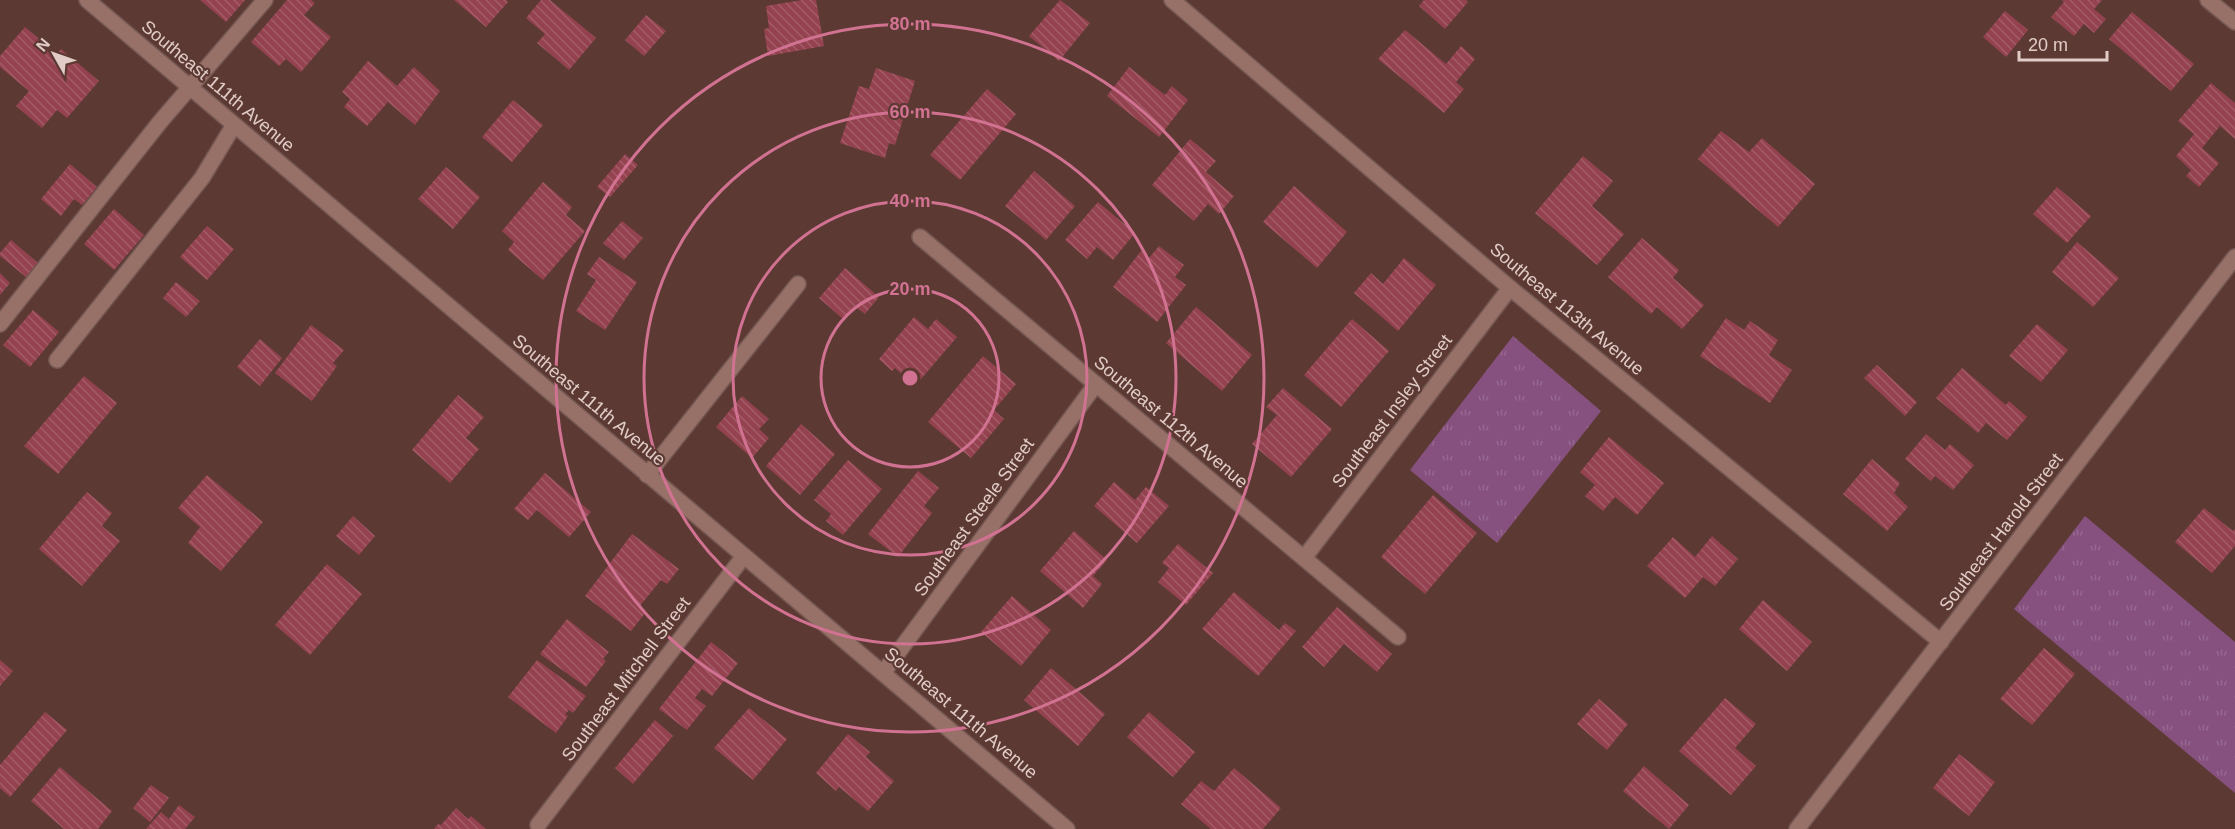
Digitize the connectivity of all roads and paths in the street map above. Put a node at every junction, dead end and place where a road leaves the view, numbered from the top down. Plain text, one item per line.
1 (87, 0) edge
2 (265, 0) edge
3 (1172, 0) edge
4 (2208, 0) edge
5 (2235, 22) edge
6 (190, 87) junction
7 (234, 125) junction
8 (920, 237) dead end
9 (2235, 257) edge
10 (798, 284) dead end
11 (1510, 288) junction
12 (0, 324) edge
13 (57, 360) dead end
14 (1096, 384) junction
15 (647, 475) junction
16 (744, 556) junction
17 (1304, 558) junction
18 (1398, 637) dead end
19 (1941, 642) junction
20 (883, 673) junction
21 (538, 825) dead end
22 (1067, 829) edge
23 (1797, 829) edge

1 - 6 street, Southeast 111th Avenue
2 - 6 street
3 - 11 street, Southeast 113th Avenue
4 - 5 street
6 - 7 street, Southeast 111th Avenue
6 - 12 street
7 - 13 street
7 - 15 street, Southeast 111th Avenue
8 - 14 street, Southeast 112th Avenue
9 - 19 street, Southeast Harold Street
10 - 15 street
11 - 17 street, Southeast Insley Street
11 - 19 street, Southeast 113th Avenue
14 - 17 street, Southeast 112th Avenue
14 - 20 street, Southeast Steele Street
15 - 16 street, Southeast 111th Avenue
16 - 20 street, Southeast 111th Avenue
16 - 21 street, Southeast Mitchell Street
17 - 18 street, Southeast 112th Avenue
19 - 23 street, Southeast Harold Street
20 - 22 street, Southeast 111th Avenue

